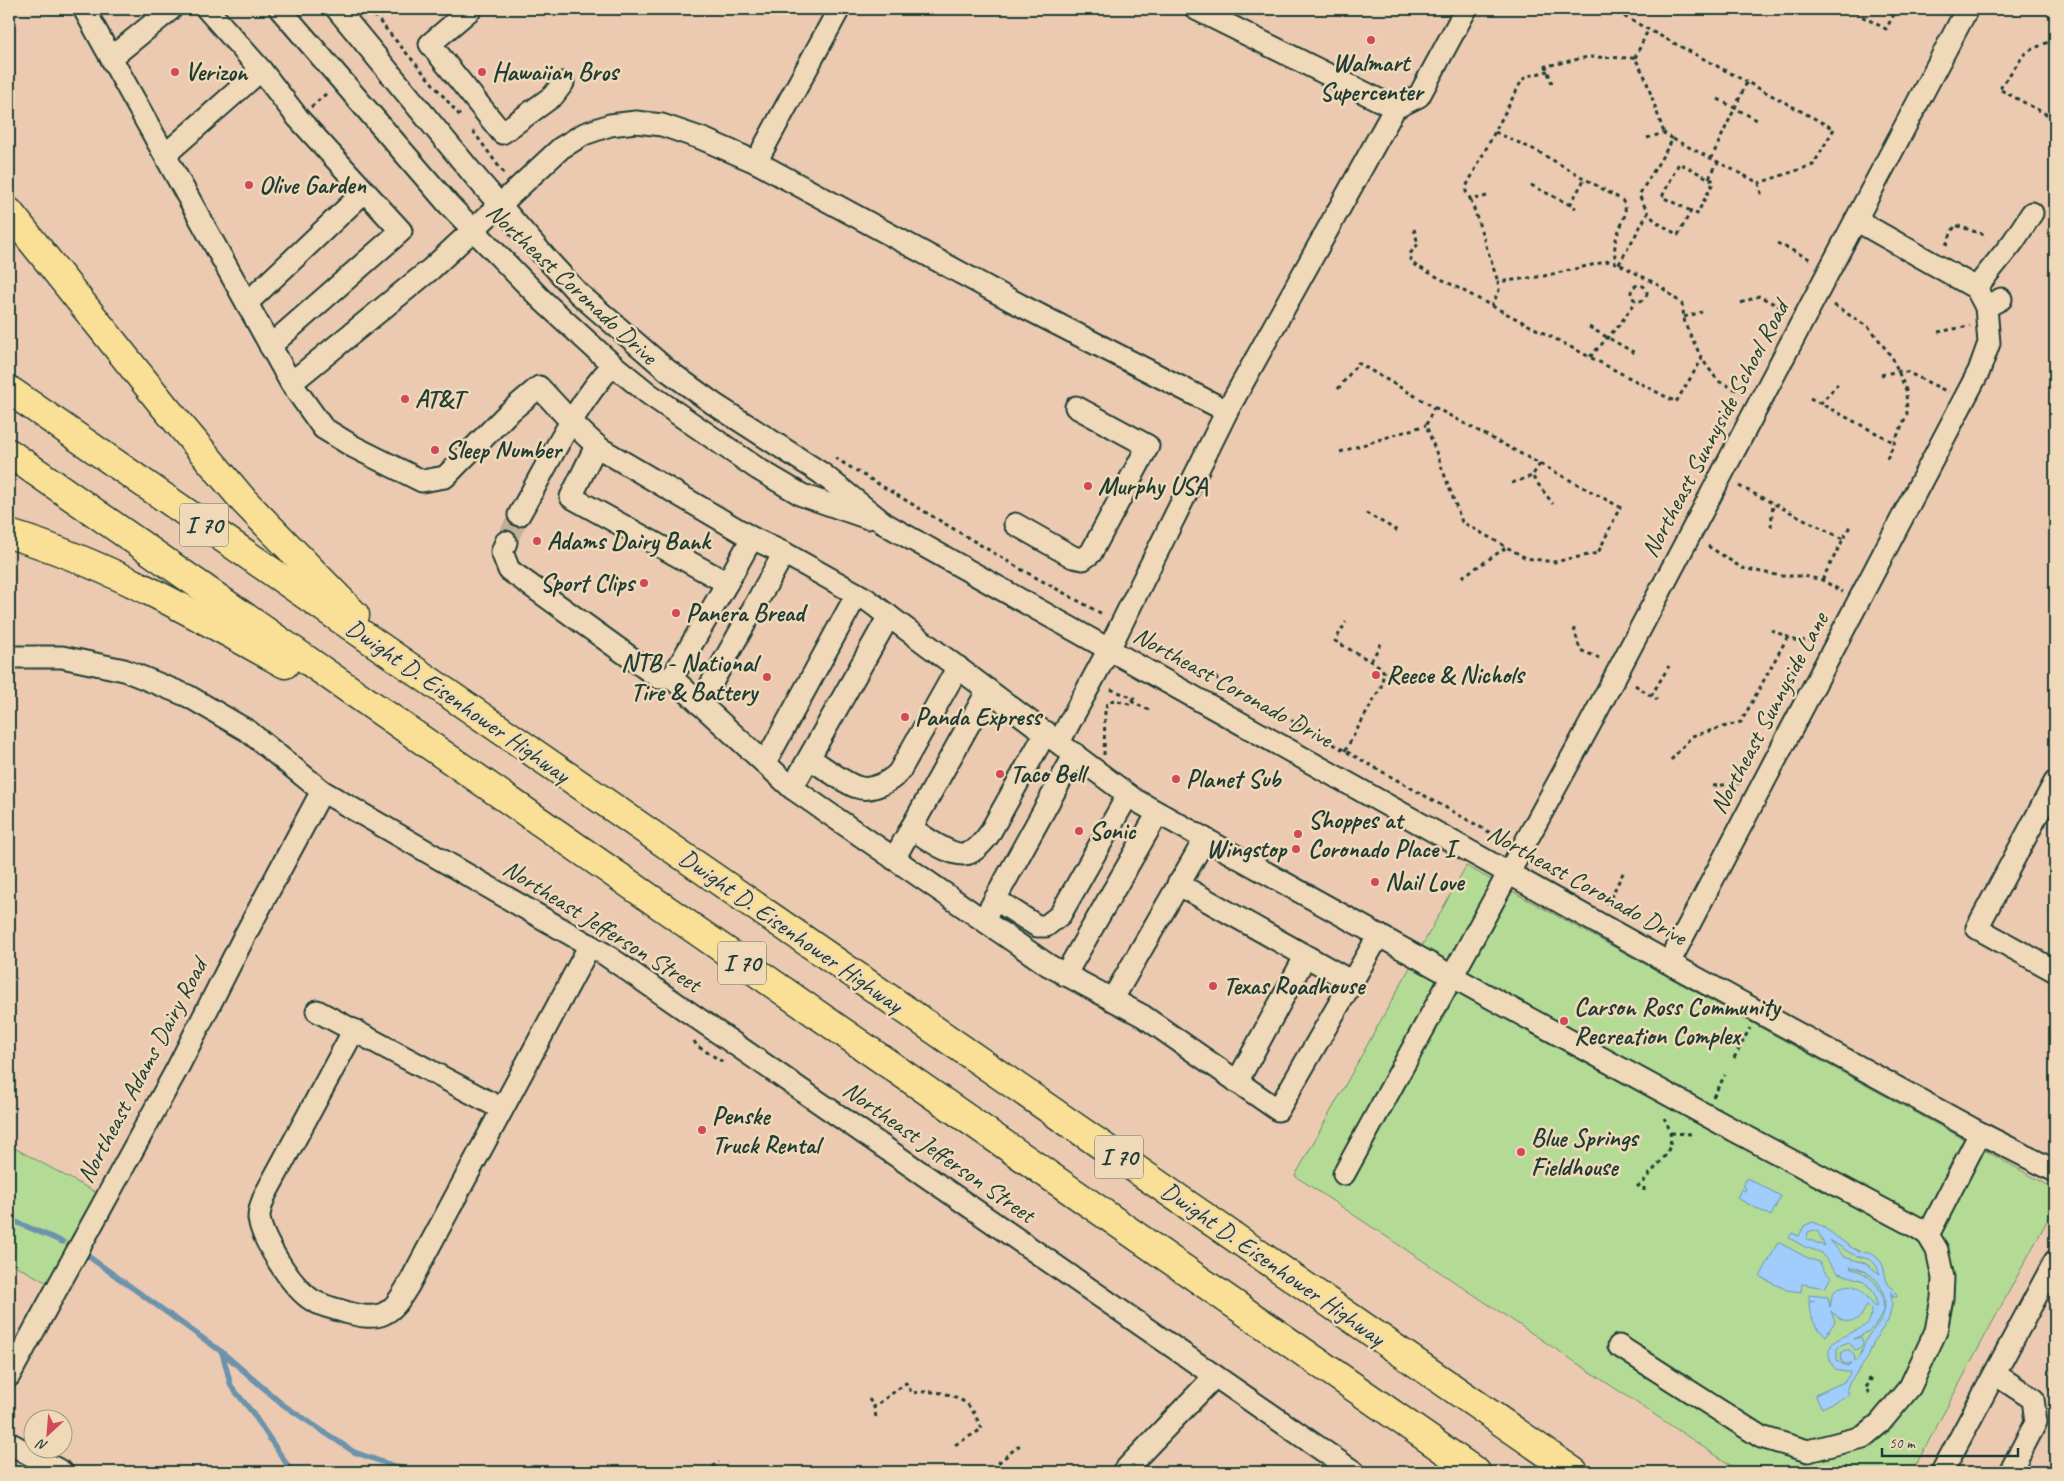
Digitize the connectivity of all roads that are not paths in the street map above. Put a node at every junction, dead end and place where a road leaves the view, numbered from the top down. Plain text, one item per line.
1 (86, 9) edge
2 (171, 9) edge
3 (209, 9) edge
4 (280, 9) edge
5 (337, 9) edge
6 (471, 9) edge
7 (839, 9) edge
8 (1196, 9) edge
9 (1466, 9) edge
10 (1967, 9) edge
11 (112, 57) junction
12 (261, 70) junction
13 (564, 83) dead end
14 (1394, 108) junction
15 (166, 154) junction
16 (756, 162) junction
17 (364, 192) junction
18 (500, 205) junction
19 (9, 212) edge
20 (2032, 213) dead end
21 (1856, 220) junction
22 (472, 229) junction
23 (1976, 288) junction
24 (246, 303) junction
25 (270, 346) junction
26 (613, 364) junction
27 (291, 383) junction
28 (9, 390) edge
29 (1076, 407) dead end
30 (1227, 410) junction
31 (573, 422) junction
32 (596, 446) junction
33 (9, 453) edge
34 (519, 515) tunnel mouth
35 (885, 524) junction
36 (1014, 524) dead end
37 (9, 534) edge
38 (752, 538) junction
39 (506, 542) tunnel mouth
40 (784, 553) junction
41 (727, 583) junction
42 (857, 594) junction
43 (890, 616) junction
44 (1109, 648) junction
45 (9, 657) edge
46 (400, 661) junction
47 (958, 667) junction
48 (672, 678) junction
49 (988, 690) junction
50 (700, 704) junction
51 (408, 730) junction
52 (1060, 743) junction
53 (809, 758) junction
54 (765, 763) junction
55 (2055, 782) edge
56 (792, 788) junction
57 (322, 791) junction
58 (1128, 795) junction
59 (1158, 813) junction
60 (911, 828) junction
61 (1204, 839) junction
62 (894, 859) junction
63 (1508, 872) junction
64 (1178, 884) junction
65 (995, 899) junction
66 (983, 920) junction
67 (1379, 935) junction
68 (590, 945) junction
69 (1305, 957) junction
70 (1669, 963) junction
71 (2055, 970) edge
72 (1065, 975) junction
73 (1452, 976) junction
74 (1352, 982) junction
75 (1112, 1000) junction
76 (317, 1011) dead end
77 (354, 1030) junction
78 (1237, 1082) junction
79 (502, 1109) junction
80 (1980, 1134) junction
81 (2055, 1171) edge
82 (1344, 1174) dead end
83 (1928, 1235) junction
84 (2055, 1261) edge
85 (1619, 1346) dead end
86 (1995, 1374) junction
87 (9, 1376) edge
88 (1215, 1376) junction
89 (9, 1443) edge
90 (62, 1472) edge
91 (1124, 1472) edge
92 (1354, 1472) edge
93 (1476, 1472) edge
94 (1574, 1472) edge
95 (1942, 1472) edge
96 (2010, 1472) edge

1 - 11 street
2 - 11 street
3 - 12 street
4 - 22 street, Northeast Coronado Drive
5 - 18 street, Northeast Coronado Drive
6 - 13 street
7 - 16 street
8 - 14 street
9 - 14 street
10 - 21 street, Northeast Sunnyside School Road
11 - 15 street
12 - 15 street
12 - 17 street
14 - 30 street
15 - 24 street
16 - 18 street
16 - 30 street
17 - 24 street
17 - 25 street
18 - 22 street
18 - 35 street, Northeast Coronado Drive
19 - 46 highway
20 - 23 street
21 - 23 street
21 - 63 street, Northeast Sunnyside School Road
22 - 26 street, Northeast Coronado Drive
22 - 27 street
23 - 70 street, Northeast Sunnyside Lane
24 - 25 street
25 - 27 street
26 - 31 street
26 - 35 street, Northeast Coronado Drive
27 - 31 street
28 - 46 highway, Dwight D. Eisenhower Highway / I 70
29 - 36 street
30 - 44 street
31 - 32 street
31 - 34 street
32 - 38 street
32 - 41 street
33 - 51 highway, Dwight D. Eisenhower Highway / I 70
35 - 44 street, Northeast Coronado Drive
37 - 51 highway
38 - 40 street
38 - 41 street
39 - 48 street
40 - 42 street
40 - 50 street
41 - 48 street
42 - 43 street
42 - 54 street
43 - 47 street
43 - 53 street
44 - 52 street
44 - 63 street, Northeast Coronado Drive
45 - 57 street, Northeast Jefferson Street
46 - 94 highway, Dwight D. Eisenhower Highway / I 70
47 - 49 street
47 - 53 street
48 - 50 street
49 - 52 street
49 - 60 street
50 - 54 street
51 - 93 highway, Dwight D. Eisenhower Highway / I 70
52 - 58 street
52 - 60 street
52 - 65 street
53 - 56 street
54 - 56 street
55 - 71 street
56 - 62 street
57 - 68 street, Northeast Jefferson Street
57 - 87 street, Northeast Adams Dairy Road
58 - 59 street
58 - 65 street
59 - 61 street
59 - 72 street
60 - 62 street
61 - 64 street
61 - 67 street
62 - 66 street
63 - 70 street, Northeast Coronado Drive
63 - 73 street, Northeast Sunnyside School Road
64 - 69 street
64 - 75 street
65 - 66 street
66 - 72 street
67 - 73 street
67 - 74 street
68 - 79 street
68 - 88 street, Northeast Jefferson Street
69 - 74 street
69 - 78 street
70 - 80 street, Northeast Coronado Drive
72 - 75 street
73 - 82 street, Northeast Sunnyside School Road
73 - 83 street
74 - 78 street
75 - 78 street
76 - 77 street
77 - 79 street
77 - 79 street
80 - 81 street, Northeast Coronado Drive
80 - 83 street
83 - 85 street
84 - 86 street
86 - 95 street
86 - 96 street
88 - 91 street
88 - 92 street, Northeast Jefferson Street
89 - 90 street

